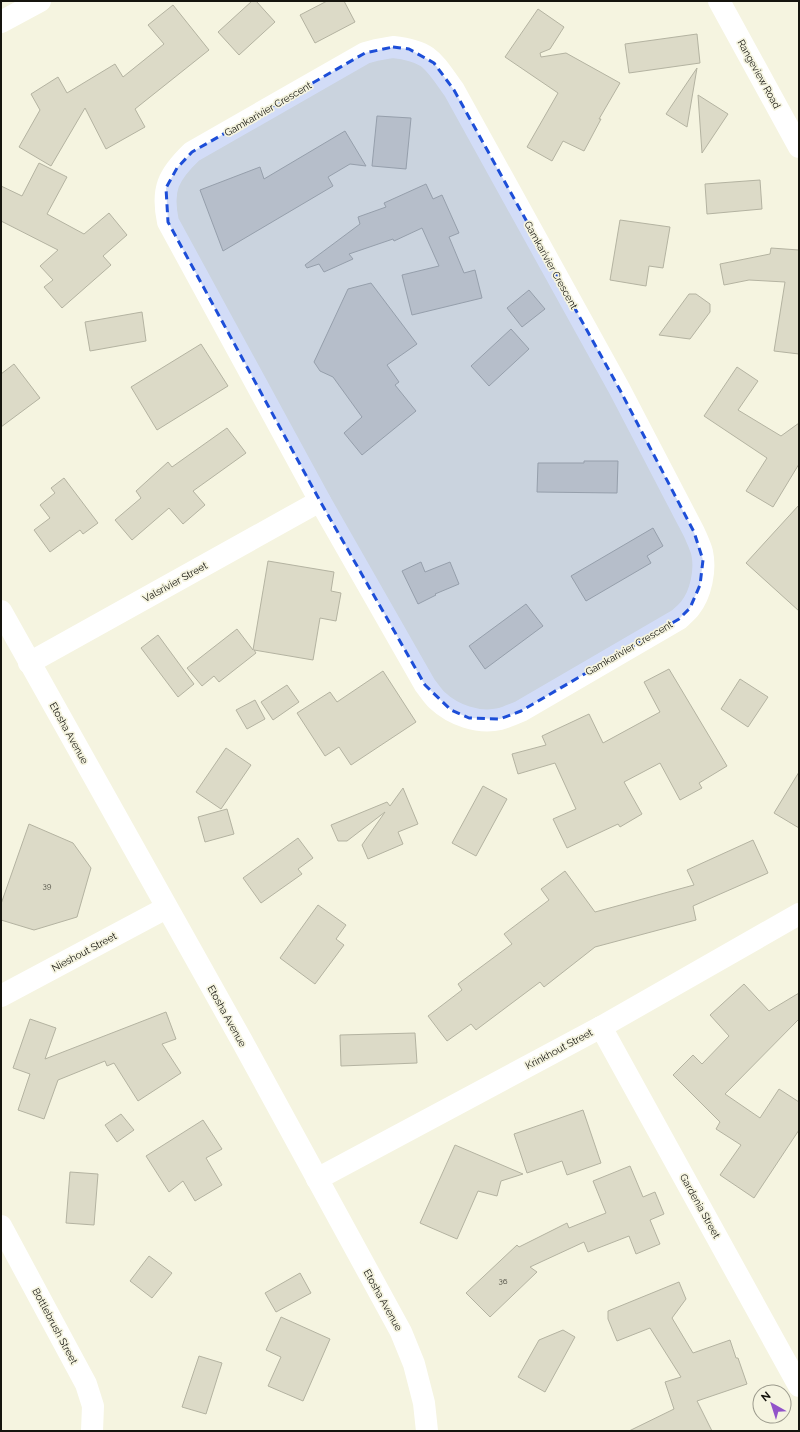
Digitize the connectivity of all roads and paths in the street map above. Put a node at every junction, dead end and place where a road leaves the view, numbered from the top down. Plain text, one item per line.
1 (719, 1) edge
2 (36, 2) edge
3 (1, 22) edge
4 (799, 147) edge
5 (320, 501) junction
6 (1, 611) edge
7 (30, 663) junction
8 (166, 908) junction
9 (799, 914) edge
10 (1, 996) edge
11 (601, 1027) junction
12 (317, 1180) junction
13 (1, 1226) edge
14 (799, 1386) edge
15 (92, 1431) edge
16 (427, 1431) edge

1 - 4 street, Rangeview Road
2 - 3 street
5 - 5 street, Gamkarivier Crescent
5 - 7 street, Valsrivier Street
6 - 7 street, Etosha Avenue
7 - 8 street, Etosha Avenue
8 - 10 street, Nieshout Street
8 - 12 street, Etosha Avenue
9 - 11 street, Krinkhout Street
11 - 12 street, Krinkhout Street
11 - 14 street, Gardenia Street
12 - 16 street, Etosha Avenue
13 - 15 street, Bottlebrush Street

